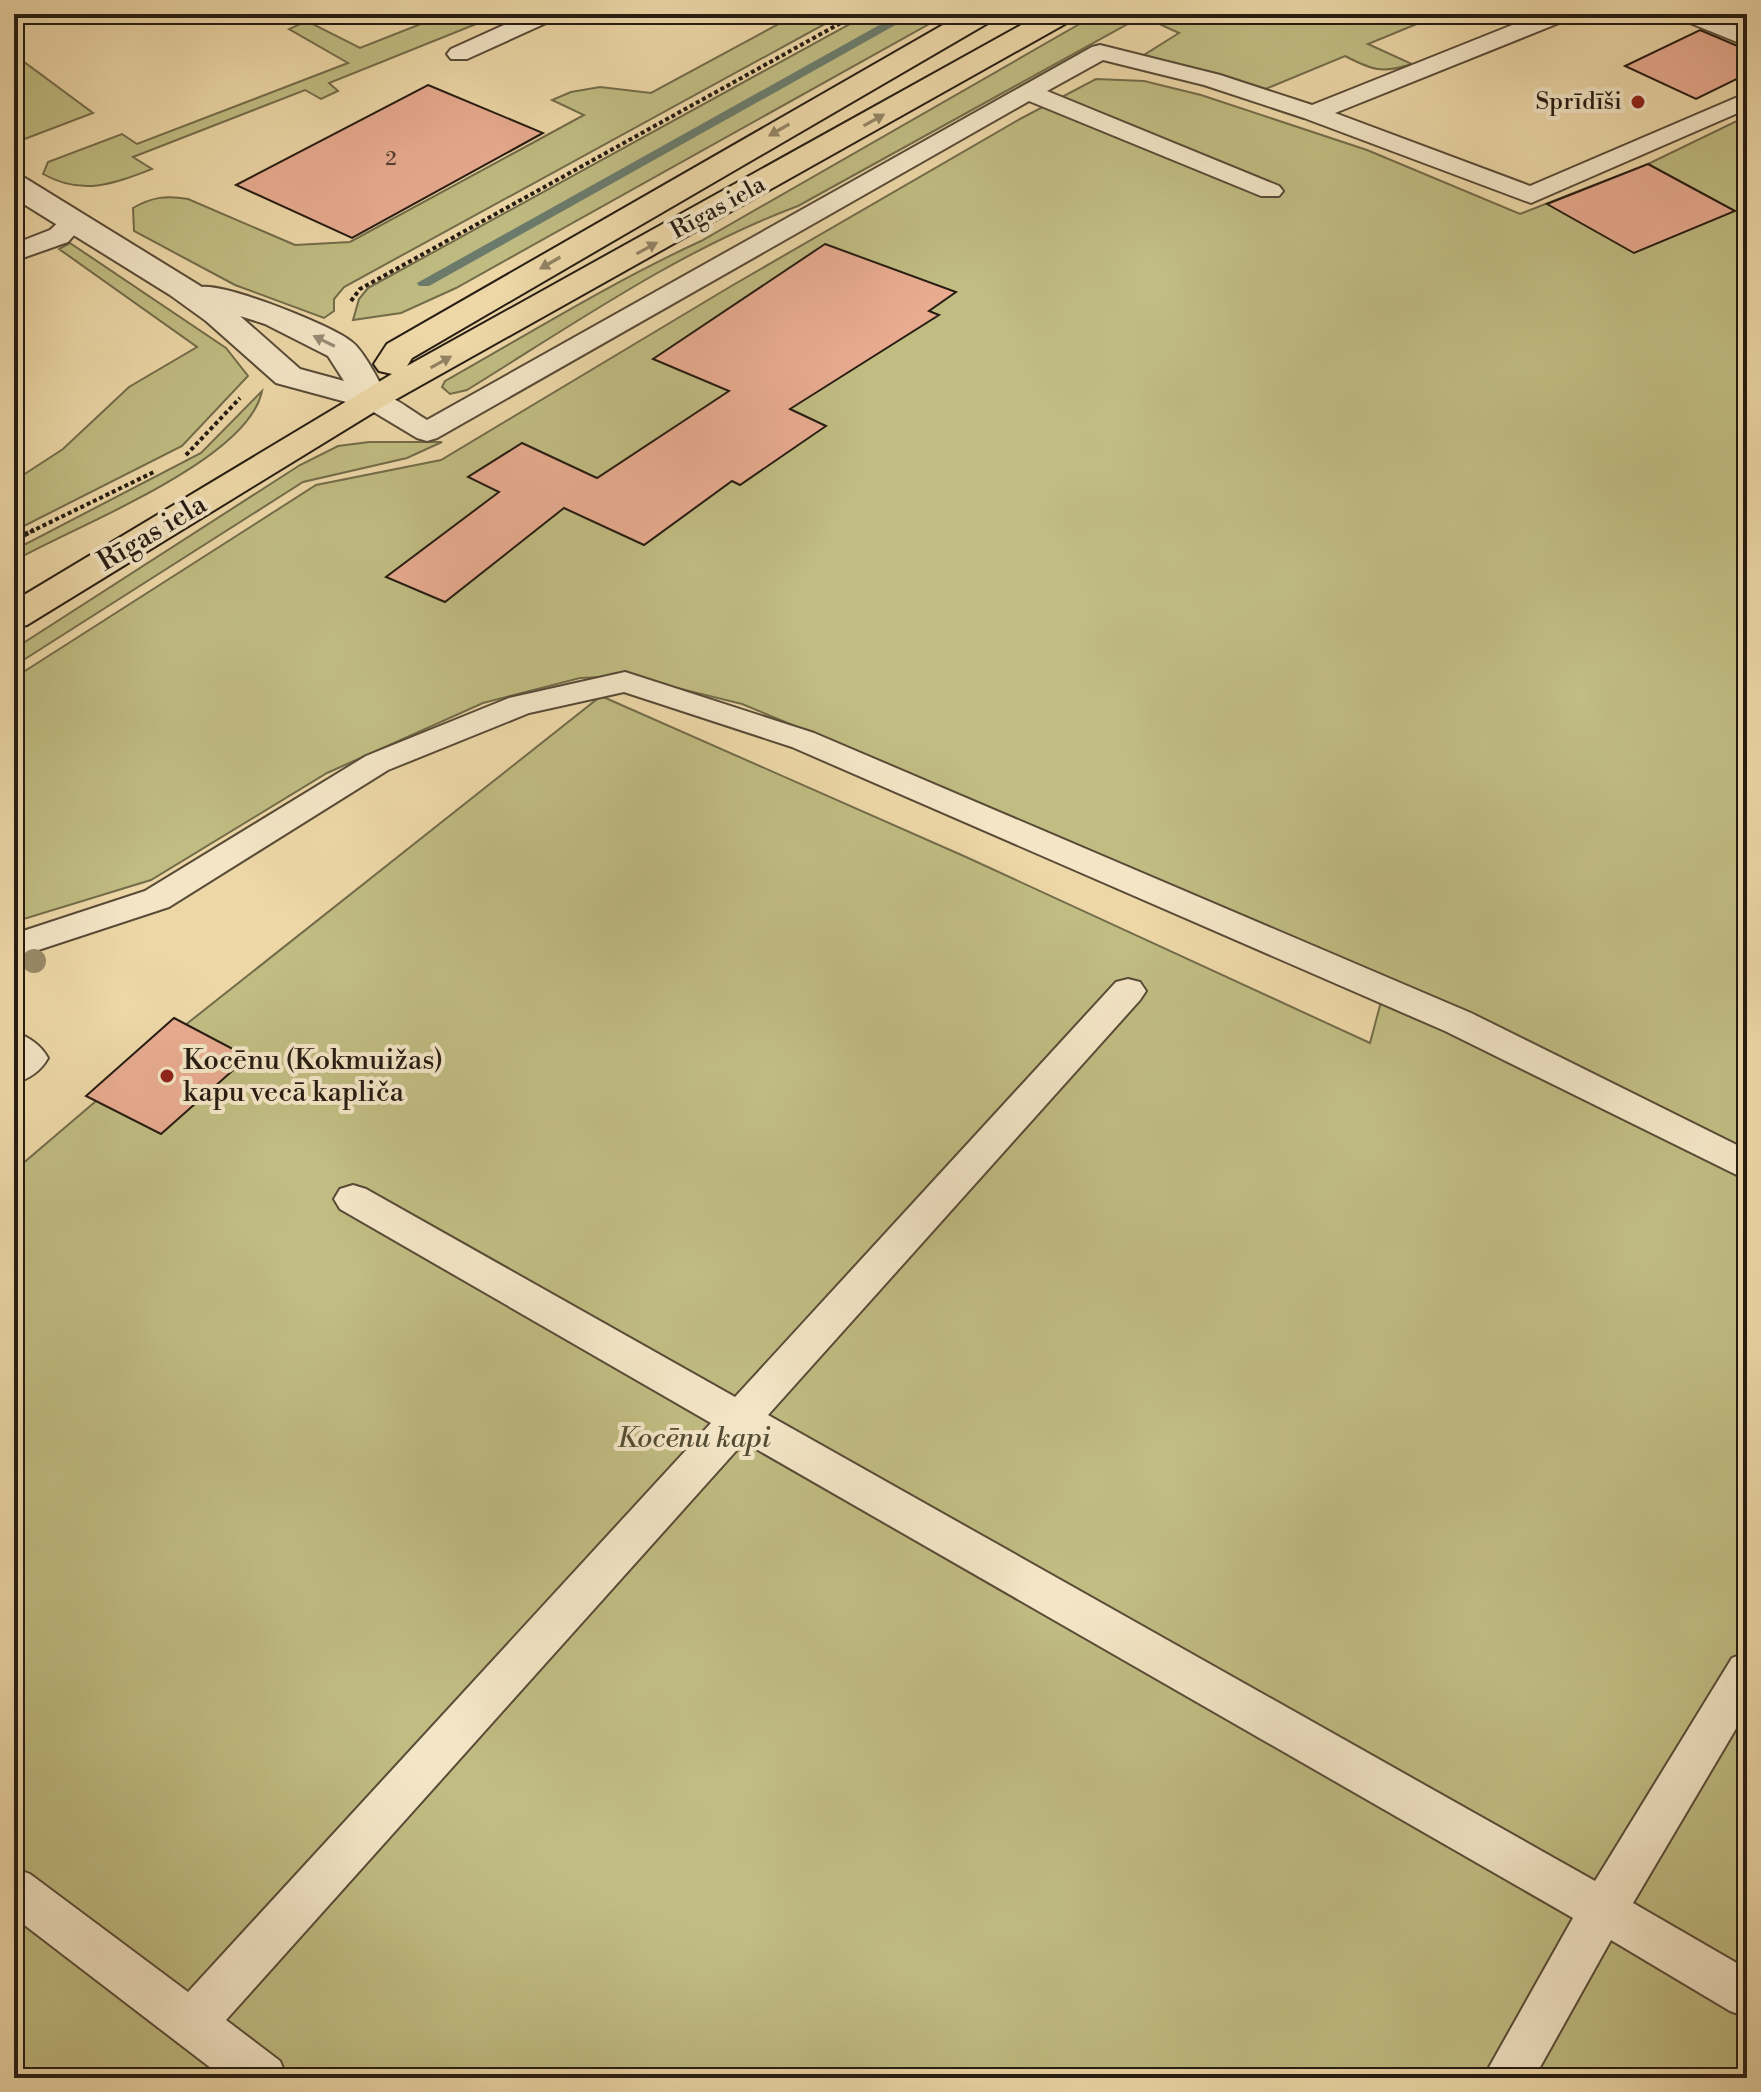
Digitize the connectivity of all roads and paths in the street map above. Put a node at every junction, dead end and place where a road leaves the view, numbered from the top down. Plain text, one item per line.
1 (547, 14) edge
2 (857, 14) edge
3 (1062, 14) edge
4 (1561, 14) edge
5 (1688, 14) edge
6 (976, 16) edge
7 (1747, 39) edge
8 (459, 54) dead end
9 (1028, 92) junction
10 (1747, 100) edge
11 (1313, 113) junction
12 (14, 185) edge
13 (1270, 191) dead end
14 (72, 223) junction
15 (14, 253) edge
16 (182, 288) junction
17 (344, 310) dead end
18 (245, 393) dead end
19 (372, 399) junction
20 (182, 459) dead end
21 (168, 465) dead end
22 (14, 540) edge
23 (14, 617) edge
24 (14, 946) edge
25 (1128, 991) dead end
26 (14, 1045) edge
27 (14, 1070) edge
28 (1747, 1166) edge
29 (353, 1199) dead end
30 (740, 1420) junction
31 (1747, 1671) edge
32 (14, 1889) edge
33 (1603, 1910) junction
34 (1747, 1995) edge
35 (190, 2025) junction
36 (263, 2078) edge
37 (1507, 2078) edge

1 - 8 lane
2 - 17 path
19 -> 3 main road, Rīgas iela
4 - 11 lane
5 - 7 lane
6 -> 19 main road, Rīgas iela
9 - 11 lane
9 - 13 lane
9 - 19 lane
10 - 11 lane
12 - 14 street
14 - 15 lane
14 - 16 street
16 - 19 street
19 -> 16 street
18 - 20 path
19 - 23 main road, Rīgas iela
21 - 22 path
24 - 28 lane
25 - 30 lane
26 - 27 lane
29 - 30 lane
30 - 33 lane
30 - 35 lane
31 - 33 lane
32 - 35 lane
33 - 34 lane
33 - 37 lane
35 - 36 lane

